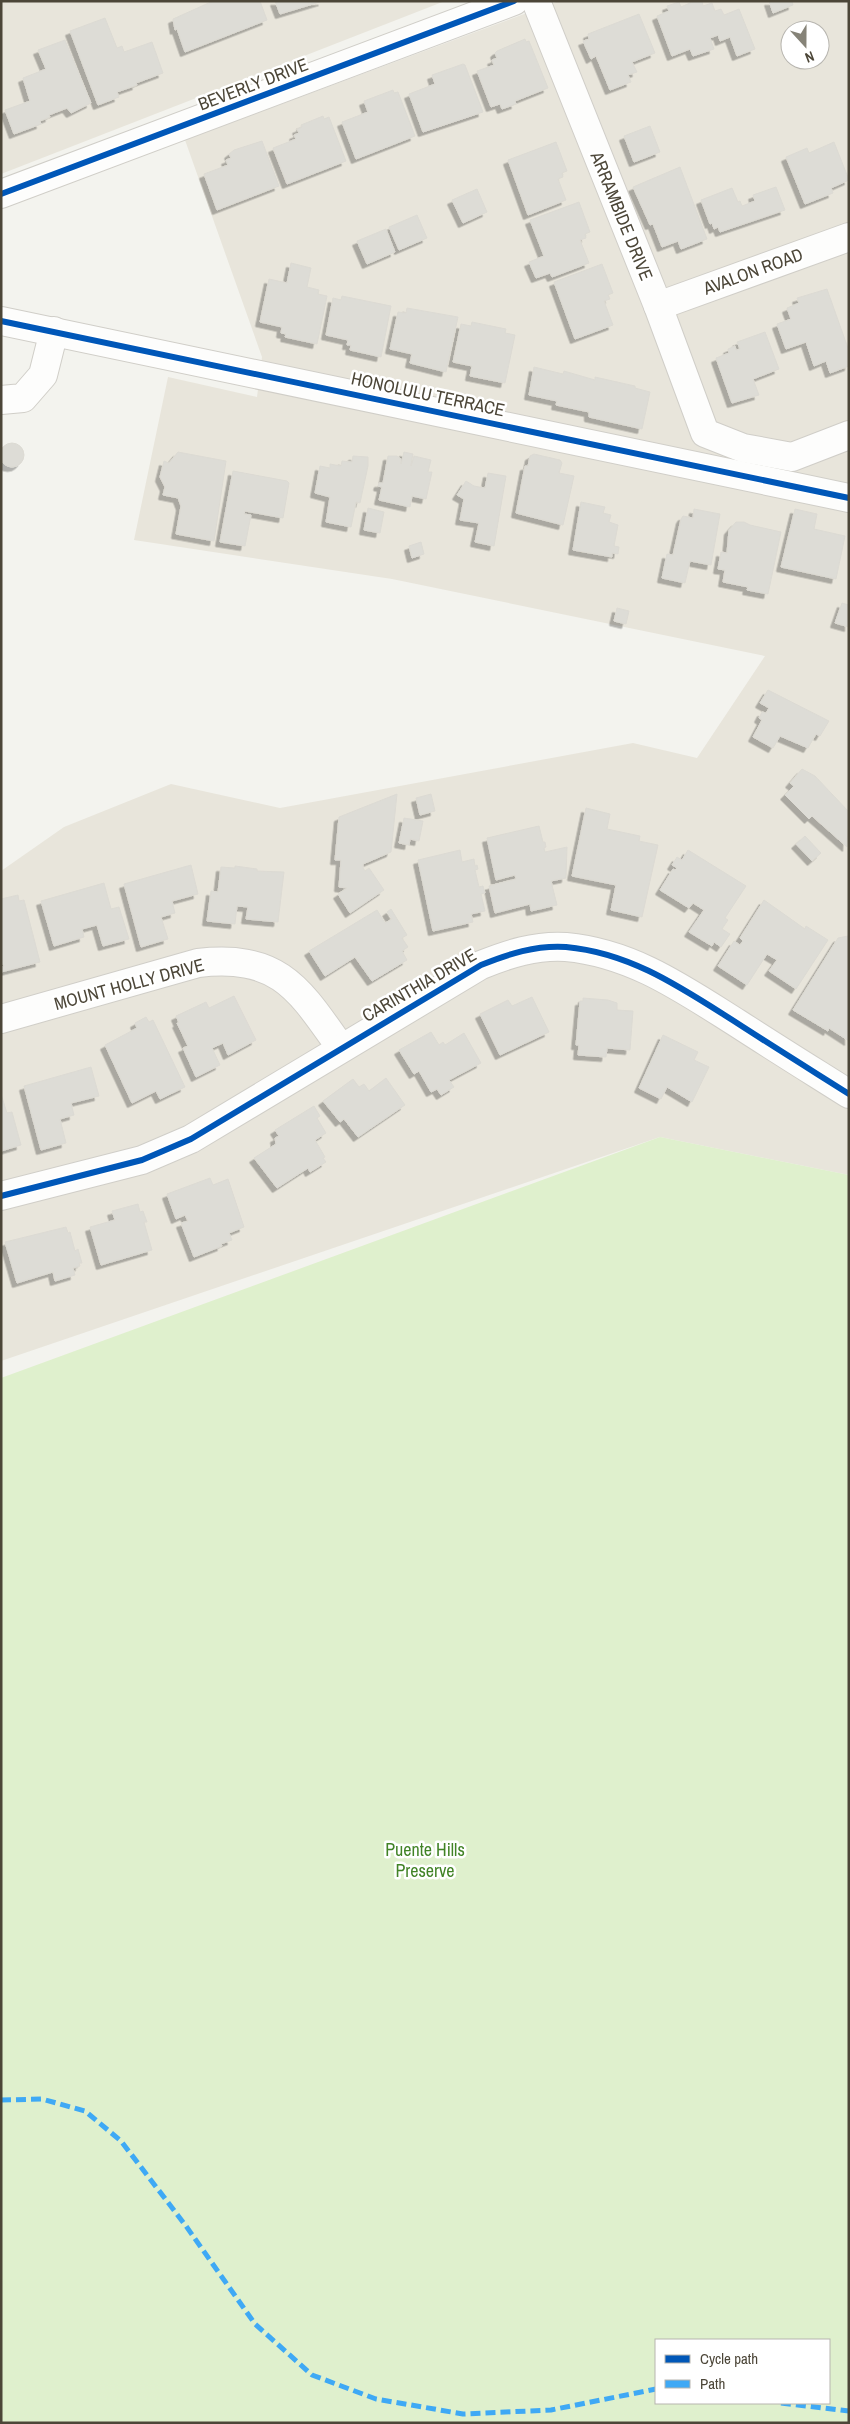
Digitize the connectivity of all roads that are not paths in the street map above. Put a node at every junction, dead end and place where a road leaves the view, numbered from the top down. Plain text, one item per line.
1 (514, 1) edge
2 (536, 1) edge
3 (1, 194) edge
4 (849, 237) edge
5 (658, 306) junction
6 (1, 320) edge
7 (54, 331) junction
8 (1, 400) edge
9 (849, 434) edge
10 (849, 498) edge
11 (1, 1019) edge
12 (341, 1048) junction
13 (849, 1094) edge
14 (1, 1196) edge

1 - 3 street, BEVERLY DRIVE
2 - 5 street, ARRAMBIDE DRIVE
4 - 5 street, AVALON ROAD
5 - 9 street, ARRAMBIDE DRIVE
6 - 7 street, HONOLULU TERRACE
7 - 8 street
7 - 10 street, HONOLULU TERRACE
11 - 12 street, MOUNT HOLLY DRIVE
12 - 13 street, CARINTHIA DRIVE
12 - 14 street, CARINTHIA DRIVE

